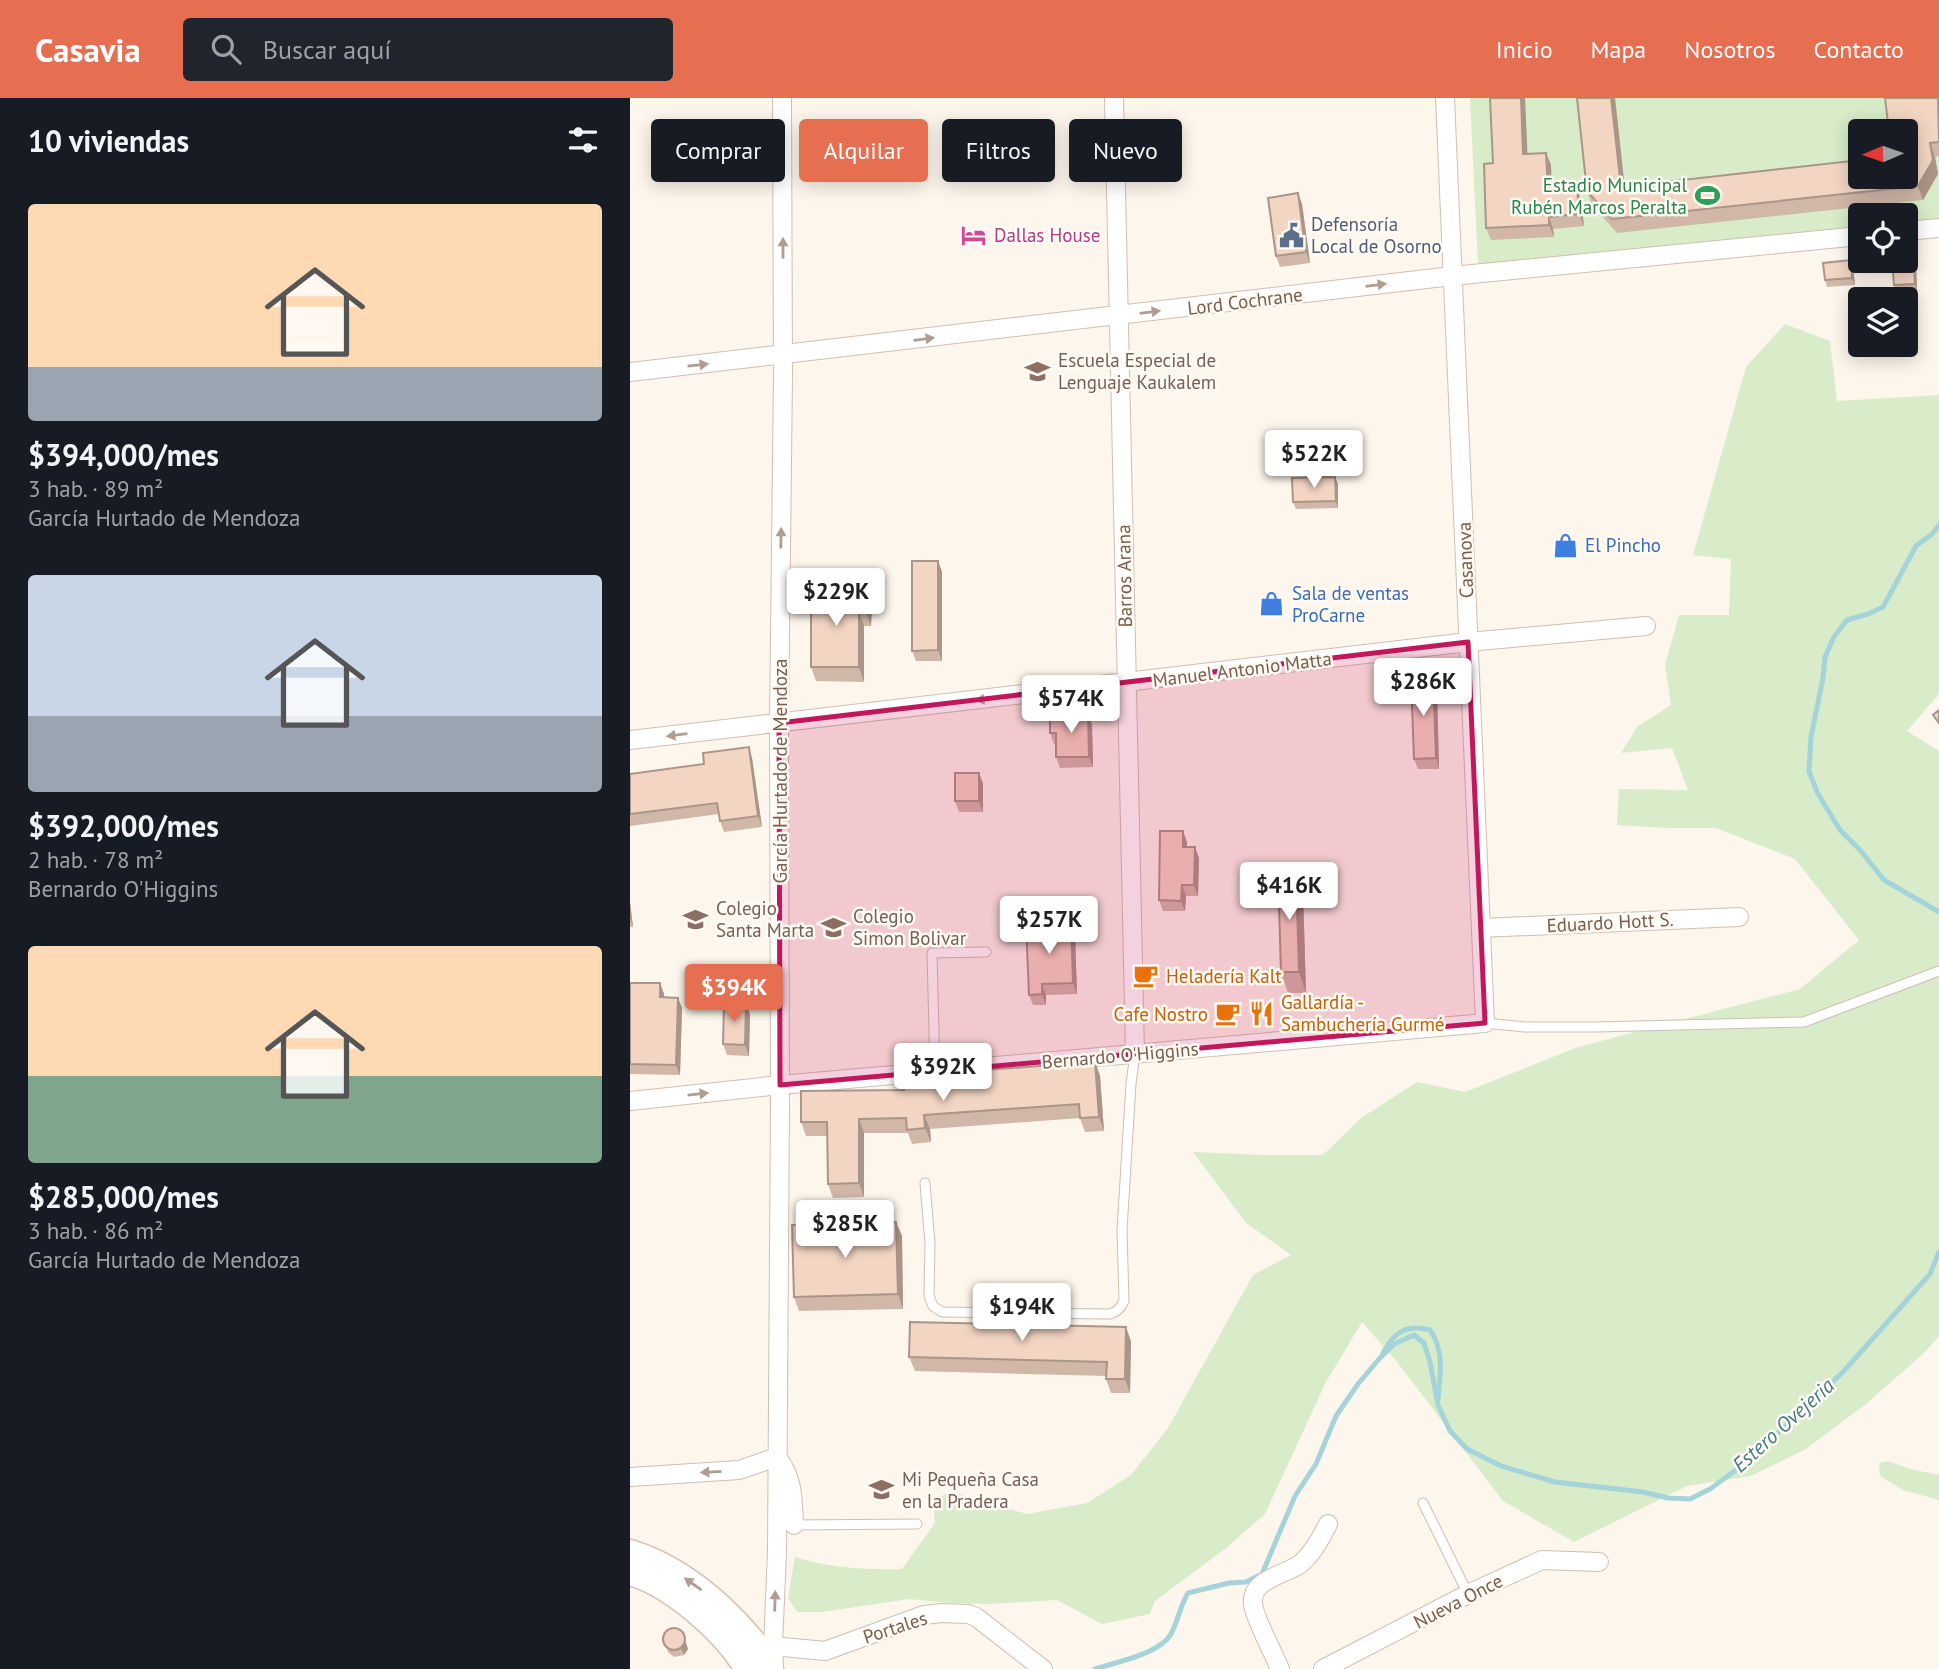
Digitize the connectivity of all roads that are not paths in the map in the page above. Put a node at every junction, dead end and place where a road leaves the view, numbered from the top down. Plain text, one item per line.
1 (782, 98) edge
2 (1114, 98) edge
3 (1445, 98) edge
4 (1939, 228) edge
5 (1918, 230) edge
6 (1848, 237) edge
7 (1452, 276) junction
8 (1118, 316) junction
9 (783, 355) junction
10 (630, 373) edge
11 (1646, 626) dead end
12 (1468, 642) junction
13 (1127, 682) junction
14 (779, 723) junction
15 (630, 740) edge
16 (1739, 916) dead end
17 (1481, 928) junction
18 (986, 952) dead end
19 (1939, 971) edge
20 (1485, 1023) junction
21 (1135, 1053) junction
22 (935, 1072) junction
23 (780, 1086) junction
24 (630, 1101) edge
25 (925, 1183) dead end
26 (777, 1457) junction
27 (630, 1477) edge
28 (1423, 1503) dead end
29 (917, 1524) dead end
30 (1328, 1524) dead end
31 (794, 1525) joint
32 (630, 1552) edge
33 (1599, 1562) dead end
34 (630, 1573) edge
35 (1468, 1594) junction
36 (773, 1661) edge
37 (747, 1669) edge
38 (1043, 1669) edge
39 (1280, 1669) edge
40 (1323, 1669) edge

9 -> 1 street, García Hurtado de Mendoza
2 - 8 street, Barros Arana
3 - 7 street, Casanova
4 - 5 street
6 - 7 street, Lord Cochrane
8 -> 7 street, Lord Cochrane
7 - 12 street, Casanova
9 -> 8 street, Lord Cochrane
8 - 13 street, Barros Arana
10 -> 9 street, Lord Cochrane
14 -> 9 street, García Hurtado de Mendoza
11 - 12 street, Manuel Antonio Matta
12 - 13 street, Manuel Antonio Matta
12 - 17 street, Casanova
13 -> 14 street, Manuel Antonio Matta
13 - 21 street, Barros Arana
14 -> 15 street, Manuel Antonio Matta
14 - 23 street, García Hurtado de Mendoza
16 - 17 street, Eduardo Hott S.
17 - 20 street, Casanova
18 - 22 lane
19 - 20 lane
20 - 21 street, Bernardo O'Higgins
21 - 22 street, Bernardo O'Higgins
21 - 25 lane
22 - 23 street, Bernardo O'Higgins
24 -> 23 street, Bernardo O'Higgins
23 - 26 street, García Hurtado de Mendoza
26 -> 27 street
26 - 31 street, García Hurtado de Mendoza
36 -> 26 street
28 - 35 lane
29 - 31 lane
30 - 39 street
36 -> 32 main road
33 - 35 street, Nueva Once
34 - 37 main road
35 - 40 street, Nueva Once
36 - 38 street, Portales

